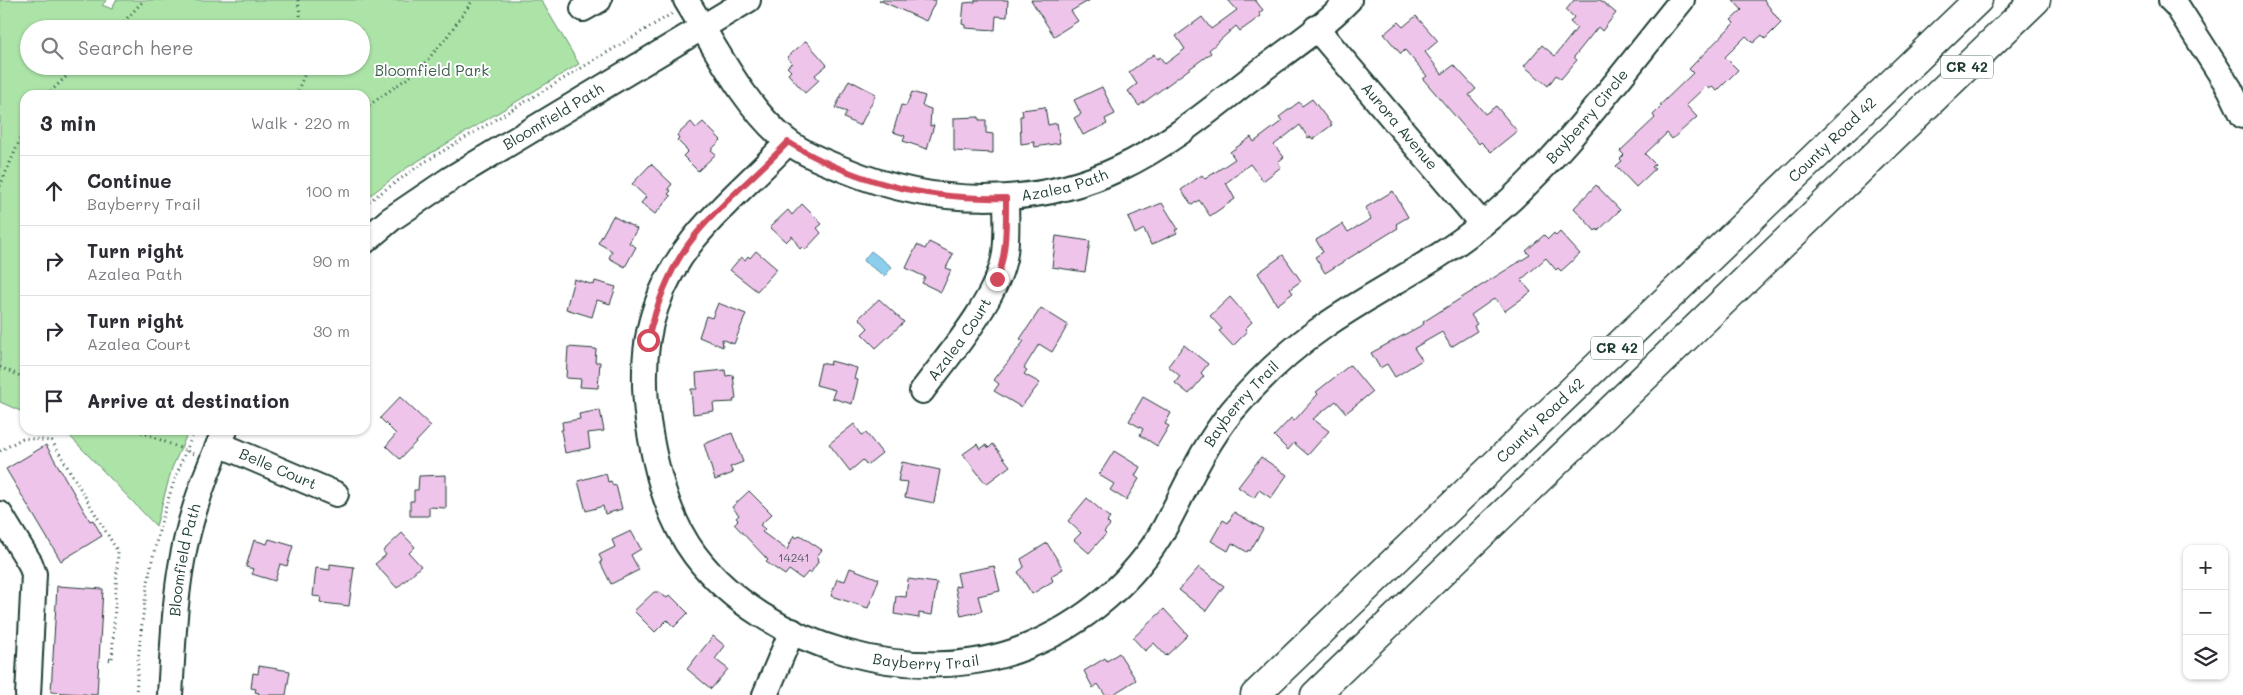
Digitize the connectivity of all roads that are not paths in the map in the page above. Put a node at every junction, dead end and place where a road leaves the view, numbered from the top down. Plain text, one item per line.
1 (748, 0) edge
2 (1349, 0) edge
3 (1682, 0) edge
4 (1978, 0) edge
5 (2036, 0) edge
6 (687, 2) edge
7 (2179, 2) edge
8 (703, 27) junction
9 (1316, 28) junction
10 (2243, 116) edge
11 (788, 142) junction
12 (1006, 198) junction
13 (1482, 224) junction
14 (370, 237) edge
15 (922, 392) dead end
16 (218, 445) edge
17 (336, 494) dead end
18 (0, 514) edge
19 (792, 631) junction
20 (28, 695) edge
21 (170, 695) edge
22 (766, 695) edge
23 (1255, 695) edge
24 (1315, 695) edge

1 - 8 street, Bloomfield Path
2 - 9 street, Azalea Path
3 - 13 street, Bayberry Circle
4 - 23 highway, County Road 42 / CR 42
5 - 24 highway, CR 42
6 - 8 street, Azalea Path
7 - 10 street
8 - 11 street, Azalea Path
8 - 14 street, Bloomfield Path
9 - 12 street, Azalea Path
9 - 13 street, Aurora Avenue
11 - 12 street, Azalea Path
11 - 19 street, Bayberry Trail
12 - 15 street, Azalea Court
13 - 19 street, Bayberry Trail
16 - 17 street, Belle Court
16 - 21 street, Bloomfield Path
18 - 20 street
19 - 22 street

